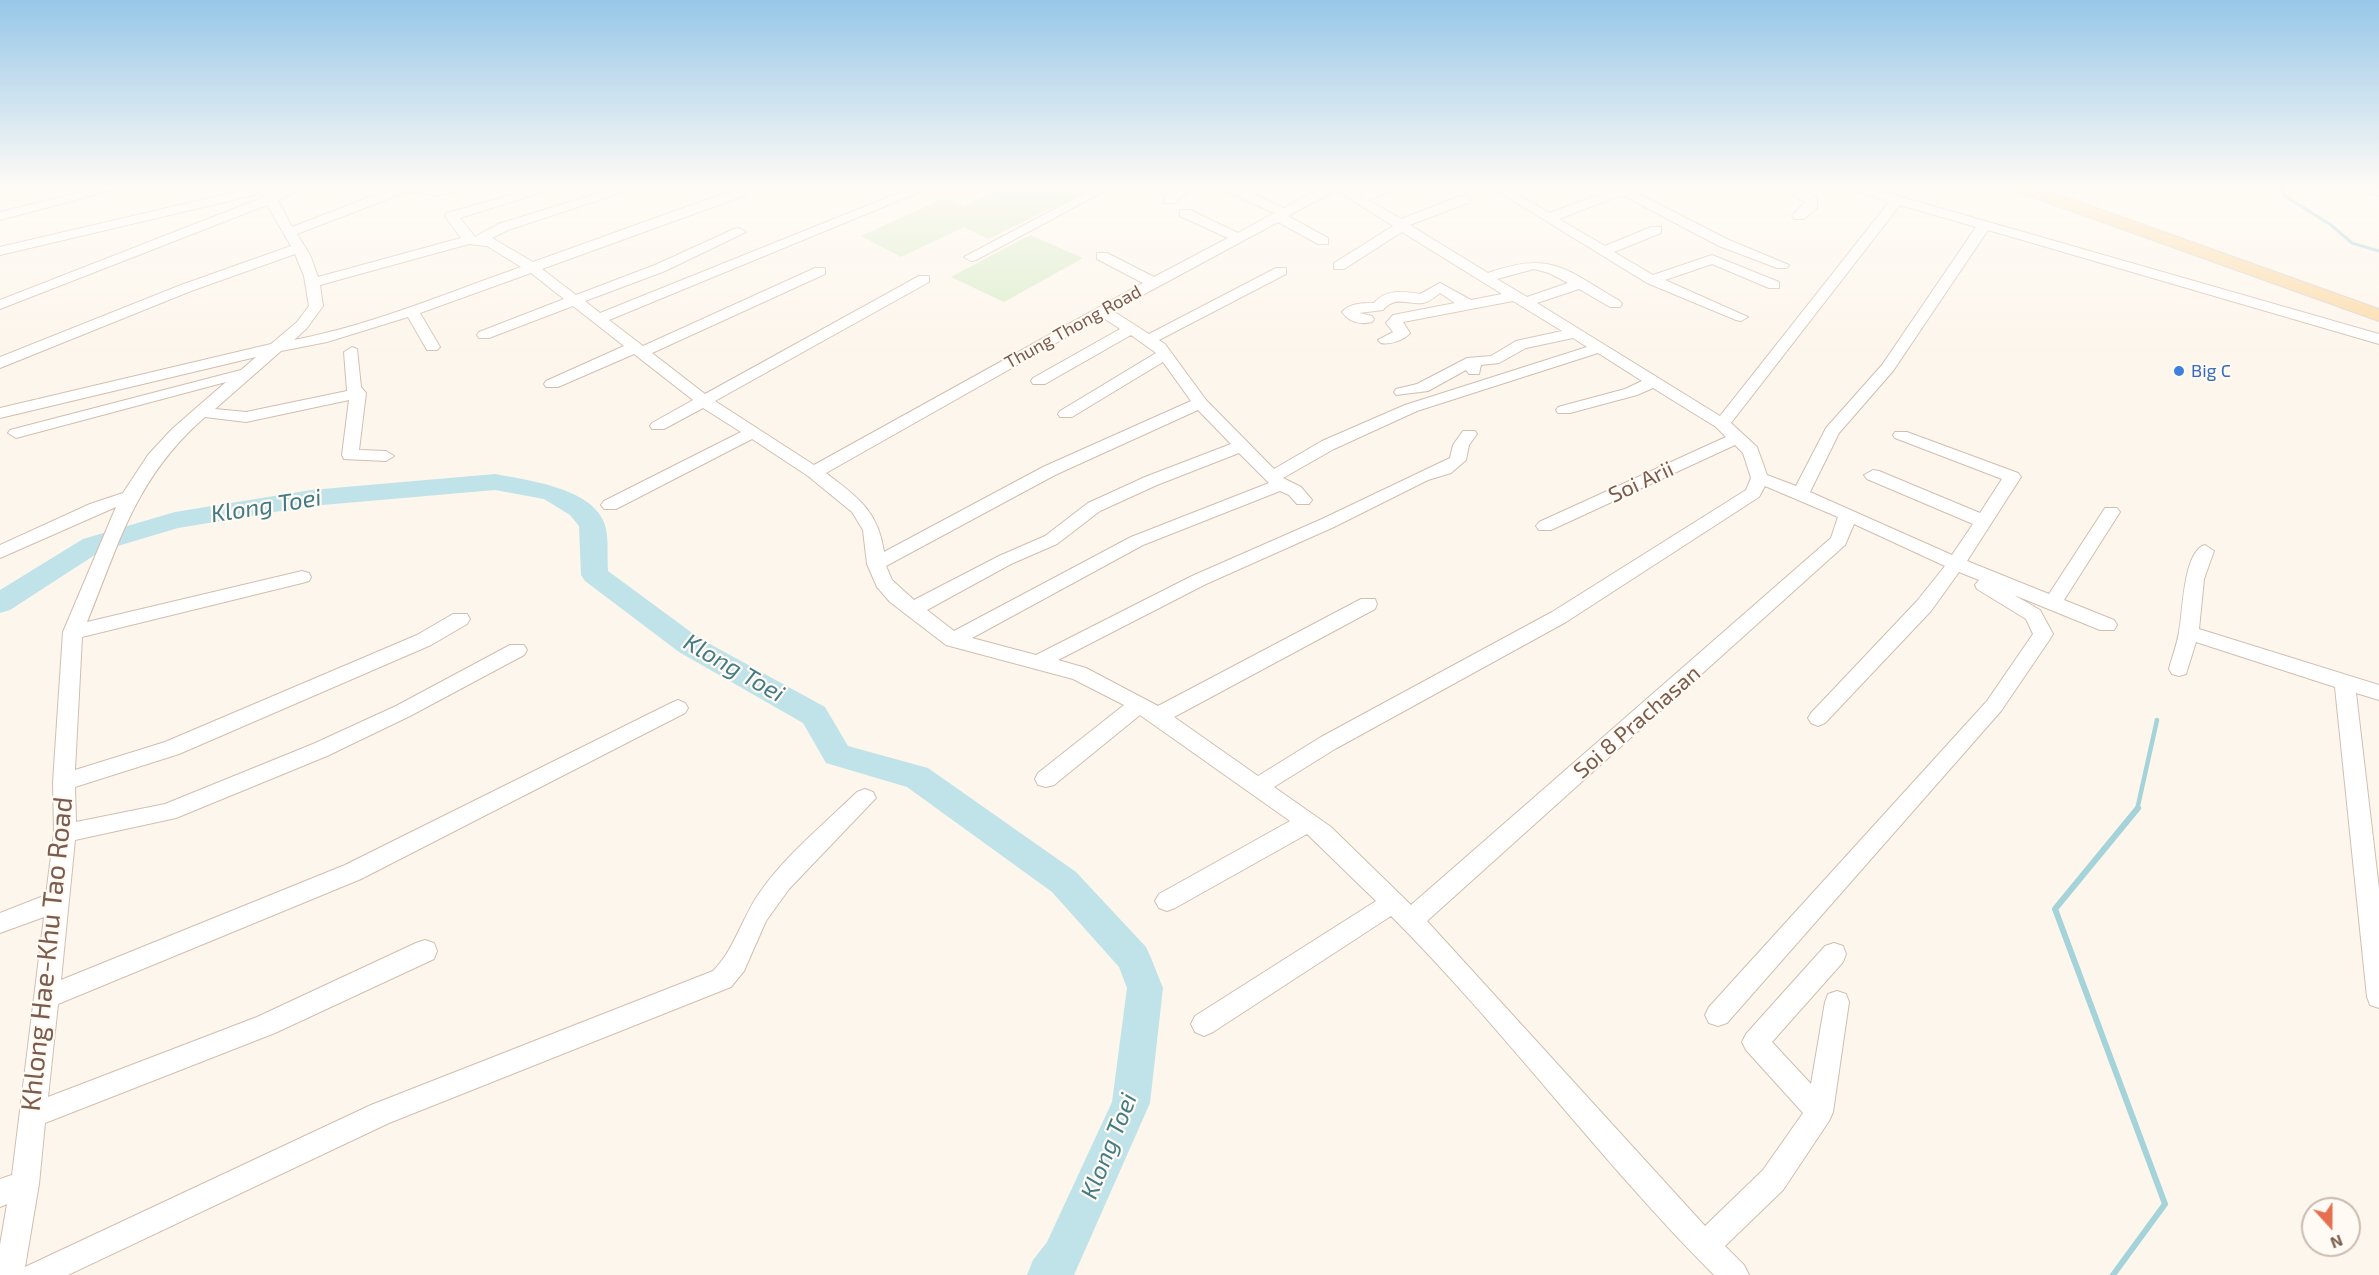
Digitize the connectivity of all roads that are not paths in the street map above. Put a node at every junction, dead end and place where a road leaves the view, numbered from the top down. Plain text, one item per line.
1 (25, 246) edge
2 (140, 246) edge
3 (297, 246) edge
4 (453, 246) edge
5 (496, 246) edge
6 (594, 246) edge
7 (709, 246) edge
8 (780, 246) edge
9 (993, 246) edge
10 (1224, 246) edge
11 (1370, 246) edge
12 (1434, 246) edge
13 (1595, 246) edge
14 (1618, 246) edge
15 (1731, 246) edge
16 (1862, 246) edge
17 (1971, 246) edge
18 (2053, 246) edge
19 (2185, 246) edge
20 (2219, 246) edge
21 (299, 248) junction
22 (0, 251) edge
23 (1604, 251) junction
24 (1102, 256) dead end
25 (971, 257) dead end
26 (1782, 265) dead end
27 (1339, 266) dead end
28 (532, 268) junction
29 (820, 271) dead end
30 (1281, 272) dead end
31 (1486, 278) junction
32 (924, 279) dead end
33 (1652, 280) junction
34 (314, 282) junction
35 (1154, 283) junction
36 (1580, 285) junction
37 (1774, 285) dead end
38 (1520, 299) junction
39 (573, 302) junction
40 (2379, 302) edge
41 (1615, 304) dead end
42 (0, 305) edge
43 (1469, 305) junction
44 (1102, 310) junction
45 (412, 311) junction
46 (2379, 315) edge
47 (1741, 317) dead end
48 (597, 319) junction
49 (1368, 319) dead end
50 (1131, 329) junction
51 (1575, 333) junction
52 (484, 335) dead end
53 (2379, 339) edge
54 (1148, 340) junction
55 (1386, 340) dead end
56 (278, 347) junction
57 (432, 347) dead end
58 (1599, 348) junction
59 (640, 349) junction
60 (352, 352) dead end
61 (1165, 354) junction
62 (0, 363) edge
63 (244, 373) junction
64 (1039, 381) dead end
65 (1654, 382) junction
66 (552, 384) dead end
67 (1402, 392) dead end
68 (358, 393) junction
69 (705, 401) junction
70 (1200, 403) junction
71 (1564, 410) dead end
72 (201, 412) junction
73 (0, 413) edge
74 (1066, 414) dead end
75 (1722, 424) junction
76 (658, 426) dead end
77 (753, 432) junction
78 (16, 433) dead end
79 (1469, 434) dead end
80 (1901, 435) dead end
81 (1737, 438) junction
82 (1242, 446) junction
83 (386, 456) dead end
84 (814, 472) junction
85 (1873, 475) dead end
86 (1760, 478) junction
87 (1276, 481) junction
88 (1800, 496) junction
89 (129, 497) junction
90 (1303, 500) dead end
91 (610, 505) dead end
92 (2111, 512) dead end
93 (1848, 514) junction
94 (1982, 521) junction
95 (1545, 526) dead end
96 (2205, 551) dead end
97 (0, 552) edge
98 (876, 564) junction
99 (1956, 564) junction
100 (302, 577) dead end
101 (2054, 603) junction
102 (1368, 604) dead end
103 (913, 609) junction
104 (460, 619) dead end
105 (2107, 625) dead end
106 (74, 632) junction
107 (2189, 633) junction
108 (954, 640) junction
109 (517, 650) dead end
110 (1040, 661) junction
111 (2179, 669) dead end
112 (2344, 682) junction
113 (2379, 693) edge
114 (1140, 704) junction
115 (678, 708) dead end
116 (1158, 716) junction
117 (1818, 718) dead end
118 (1046, 779) dead end
119 (64, 782) junction
120 (1259, 786) junction
121 (865, 798) dead end
122 (1308, 822) junction
123 (65, 833) junction
124 (1167, 901) dead end
125 (55, 902) junction
126 (1394, 902) junction
127 (1412, 920) junction
128 (0, 923) edge
129 (425, 951) dead end
130 (1834, 954) dead end
131 (47, 997) junction
132 (2379, 997) edge
133 (1837, 1002) dead end
134 (1718, 1015) dead end
135 (1204, 1024) dead end
136 (1820, 1112) junction
137 (31, 1116) junction
138 (12, 1189) edge
139 (1705, 1245) junction
140 (9, 1275) edge
141 (36, 1275) edge
142 (1734, 1275) edge

1 - 22 street
2 - 42 street
3 - 21 street
4 - 34 street
5 - 28 street
6 - 28 street
7 - 39 street
8 - 48 street
9 - 25 street
10 - 35 street, Thung Thong Road
11 - 27 street
12 - 31 street
13 - 23 street
14 - 23 street
15 - 26 street
16 - 75 street
17 - 88 street
18 - 53 street
19 - 46 main road
20 - 40 main road
21 - 34 street
21 - 62 street
23 - 33 street
24 - 35 street
28 - 39 street
28 - 45 street
29 - 59 street
30 - 54 street
31 - 36 street
31 - 38 street
32 - 69 street
33 - 37 street
33 - 47 street
34 - 56 street, Khlong Hae-Khu Tao Road
35 - 44 street, Thung Thong Road
36 - 38 street
36 - 41 street
38 - 43 street
38 - 51 street
39 - 48 street
39 - 52 street
43 - 49 street
43 - 55 street
44 - 50 street
44 - 84 street, Thung Thong Road
45 - 56 street
45 - 57 street
48 - 59 street
50 - 54 street
50 - 64 street
51 - 58 street
51 - 67 street
54 - 61 street
56 - 63 street, Khlong Hae-Khu Tao Road
56 - 73 street
58 - 65 street
58 - 87 street
59 - 66 street
59 - 69 street
60 - 68 street
61 - 70 street
61 - 74 street
63 - 72 street, Khlong Hae-Khu Tao Road
63 - 78 street
65 - 71 street
65 - 75 street
68 - 72 street
68 - 83 street
69 - 76 street
69 - 77 street
70 - 82 street
70 - 98 street
72 - 89 street, Khlong Hae-Khu Tao Road
75 - 81 street
77 - 84 street
77 - 91 street
79 - 110 street
80 - 94 street
81 - 86 street
81 - 95 street, Soi Arii
82 - 87 street
82 - 103 street
84 - 98 street
85 - 94 street
86 - 88 street
86 - 120 street
87 - 90 street
87 - 108 street
88 - 93 street
89 - 97 street
89 - 106 street, Khlong Hae-Khu Tao Road
92 - 101 street
93 - 99 street
93 - 127 street, Soi 8 Prachasan
94 - 99 street
96 - 107 street
98 - 103 street
99 - 101 street
99 - 117 street
99 - 134 street
100 - 106 street
101 - 105 street
102 - 116 street
103 - 108 street
104 - 119 street
106 - 119 street, Khlong Hae-Khu Tao Road
107 - 111 street
107 - 112 street
108 - 110 street
109 - 123 street
110 - 114 street
112 - 113 street
112 - 132 street
114 - 116 street
114 - 118 street
115 - 131 street
116 - 120 street
119 - 123 street, Khlong Hae-Khu Tao Road
120 - 122 street
121 - 141 street
122 - 124 street
122 - 126 street
123 - 125 street, Khlong Hae-Khu Tao Road
125 - 128 street
125 - 131 street, Khlong Hae-Khu Tao Road
126 - 127 street
126 - 135 street
127 - 139 street
129 - 137 street
130 - 136 street
131 - 137 street, Khlong Hae-Khu Tao Road
133 - 136 street
136 - 139 street
137 - 138 street, Khlong Hae-Khu Tao Road
138 - 140 street, Khlong Hae-Khu Tao Road
139 - 142 street

